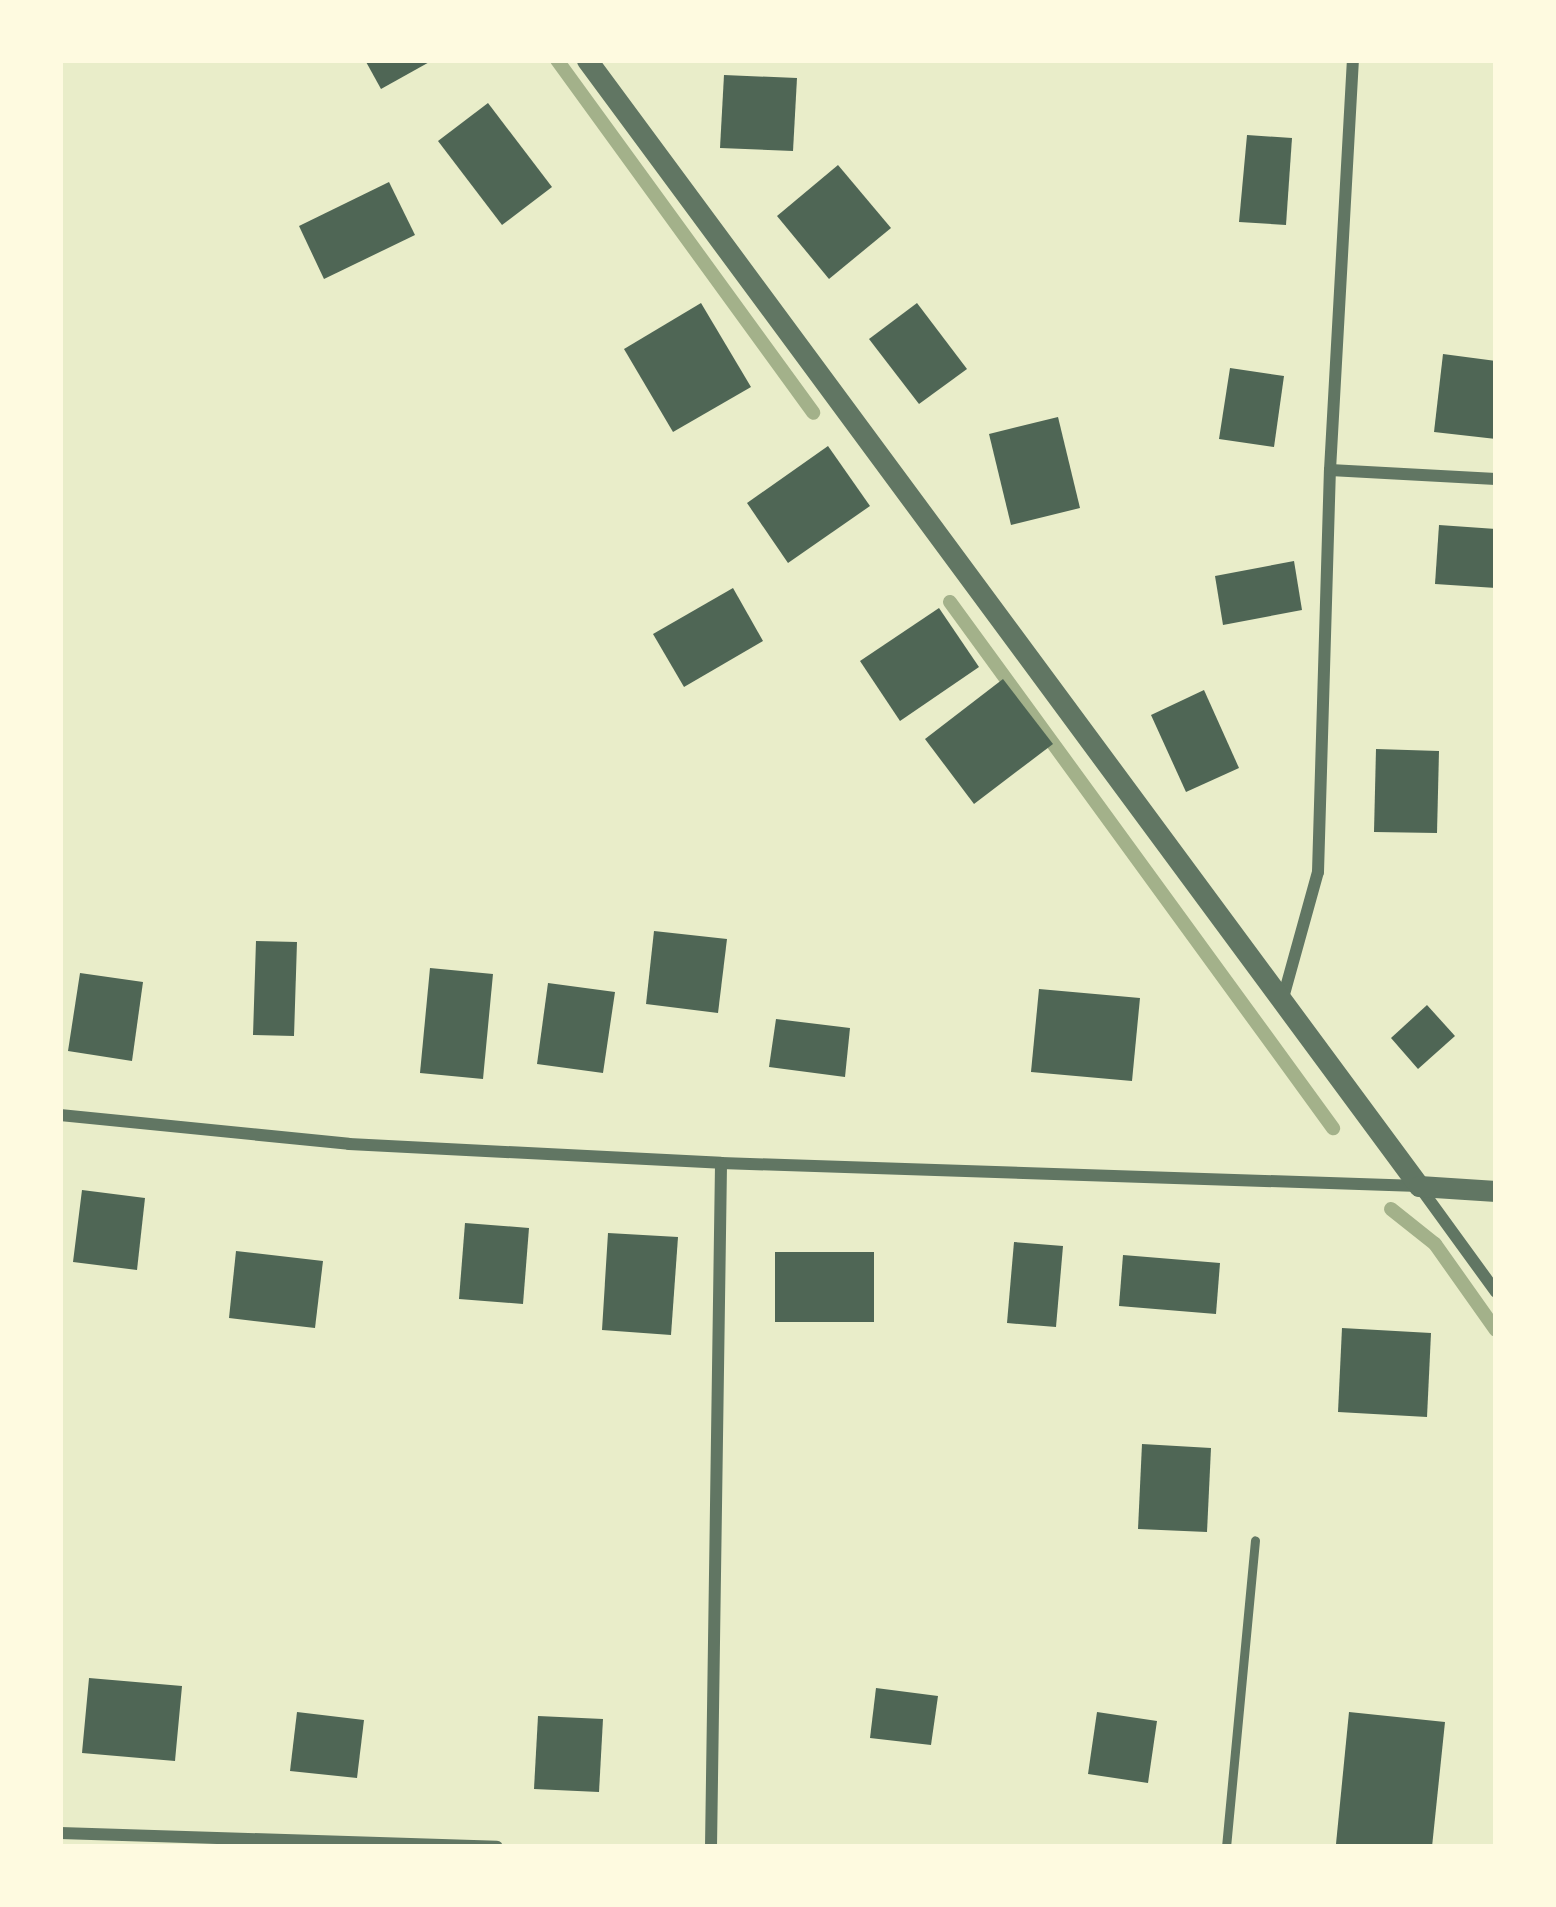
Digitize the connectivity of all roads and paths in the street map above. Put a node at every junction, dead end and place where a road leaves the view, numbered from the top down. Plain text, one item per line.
1 (586, 60) edge
2 (1353, 60) edge
3 (1330, 470) junction
4 (1496, 479) edge
5 (1283, 998) junction
6 (60, 1115) edge
7 (721, 1163) junction
8 (1419, 1186) junction
9 (1496, 1191) edge
10 (1496, 1292) edge
11 (1255, 1540) dead end
12 (60, 1832) edge
13 (497, 1847) edge
14 (711, 1847) edge
15 (1226, 1847) edge

1 - 5 street
2 - 3 street
3 - 4 street
3 - 5 street
5 - 8 street
6 - 7 street
7 - 8 street
7 - 14 street
8 - 9 street
8 - 10 street
11 - 15 lane
12 - 13 street

